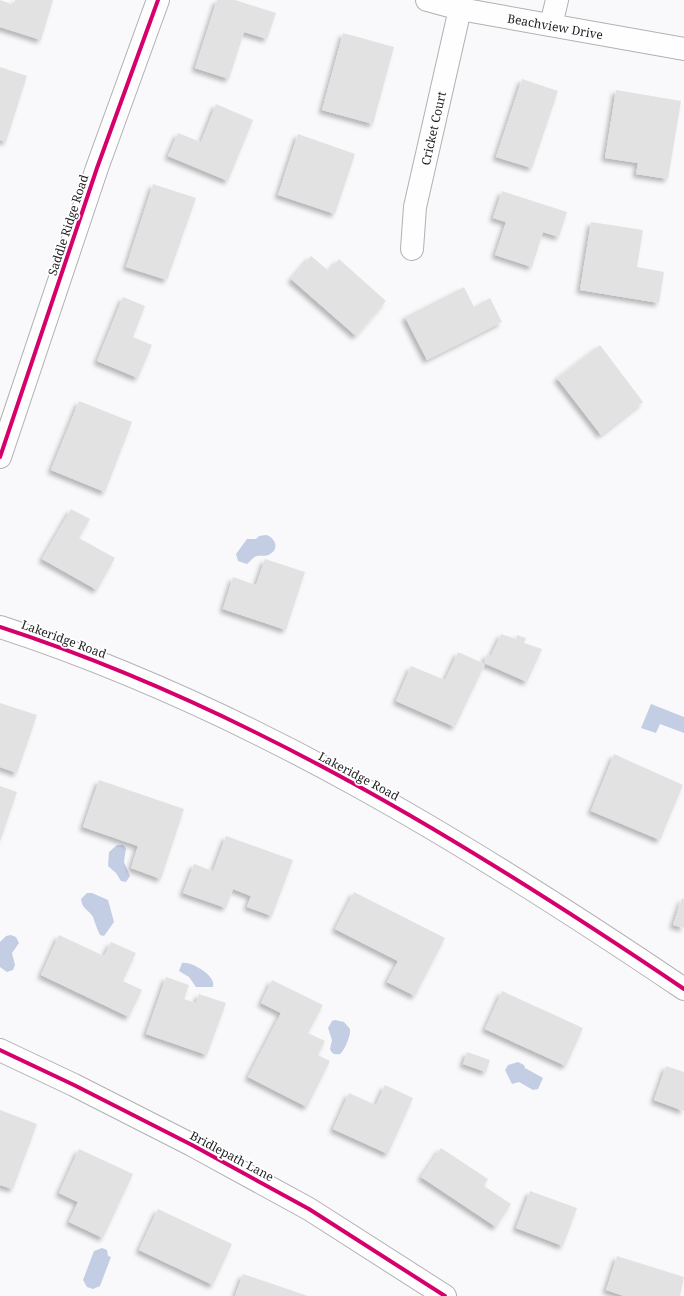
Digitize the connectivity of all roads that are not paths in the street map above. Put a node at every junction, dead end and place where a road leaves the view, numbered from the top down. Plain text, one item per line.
1 (158, 0) edge
2 (427, 0) edge
3 (557, 0) edge
4 (460, 8) junction
5 (551, 25) junction
6 (684, 49) edge
7 (412, 249) dead end
8 (0, 456) edge
9 (0, 627) edge
10 (684, 989) edge
11 (0, 1050) edge
12 (445, 1296) edge

1 - 8 street, Saddle Ridge Road
2 - 4 street, Beachview Drive
3 - 5 street
4 - 5 street, Beachview Drive
4 - 7 street, Cricket Court
5 - 6 street, Beachview Drive
9 - 10 street, Lakeridge Road
11 - 12 street, Bridlepath Lane

